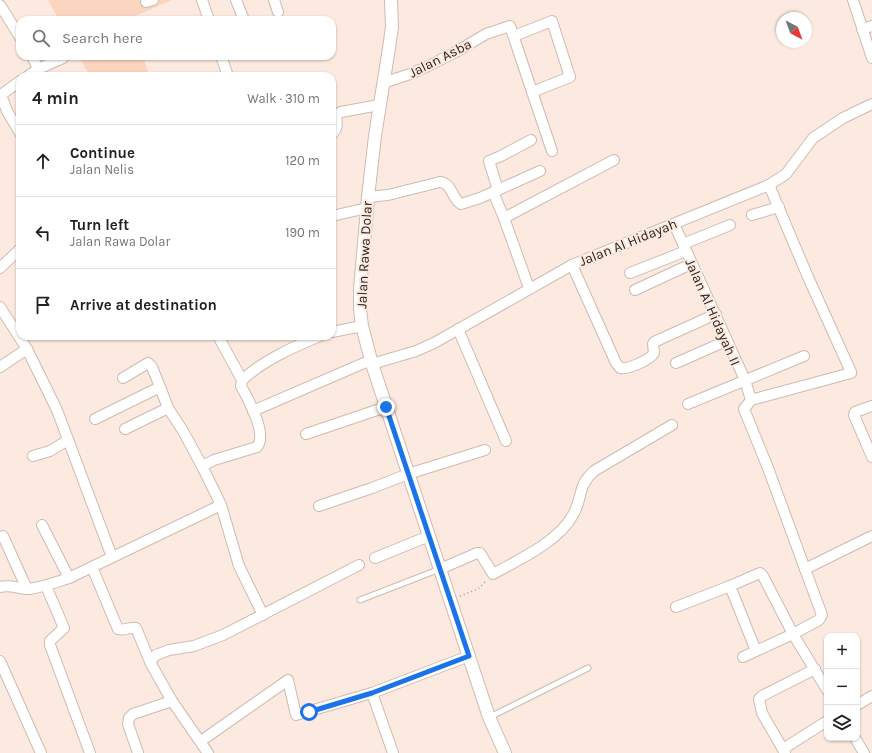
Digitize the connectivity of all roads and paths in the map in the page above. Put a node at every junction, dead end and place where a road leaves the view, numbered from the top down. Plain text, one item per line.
1 (202, 0) edge
2 (236, 0) edge
3 (274, 0) edge
4 (392, 0) edge
5 (853, 0) edge
6 (0, 5) edge
7 (278, 12) dead end
8 (208, 16) edge
9 (242, 16) edge
10 (867, 28) edge
11 (16, 31) edge
12 (514, 36) junction
13 (872, 58) edge
14 (34, 60) edge
15 (58, 60) edge
16 (222, 60) edge
17 (38, 69) junction
18 (34, 72) edge
19 (227, 72) edge
20 (383, 83) junction
21 (16, 85) edge
22 (532, 92) junction
23 (0, 95) edge
24 (872, 104) edge
25 (380, 105) junction
26 (336, 115) edge
27 (336, 115) edge
28 (16, 127) edge
29 (336, 131) edge
30 (531, 140) dead end
31 (552, 151) dead end
32 (614, 160) dead end
33 (540, 171) dead end
34 (769, 185) junction
35 (495, 191) junction
36 (368, 202) junction
37 (779, 207) junction
38 (336, 214) edge
39 (752, 215) dead end
40 (504, 218) junction
41 (674, 224) junction
42 (730, 225) dead end
43 (684, 247) junction
44 (16, 253) edge
45 (692, 264) junction
46 (572, 265) junction
47 (0, 268) edge
48 (630, 273) dead end
49 (529, 288) junction
50 (635, 290) dead end
51 (0, 307) edge
52 (716, 314) junction
53 (362, 326) junction
54 (16, 327) edge
55 (458, 329) junction
56 (336, 331) edge
57 (25, 340) edge
58 (220, 340) edge
59 (309, 340) edge
60 (726, 342) junction
61 (27, 349) junction
62 (804, 356) dead end
63 (372, 362) junction
64 (676, 363) dead end
65 (0, 367) edge
66 (123, 378) dead end
67 (242, 380) junction
68 (745, 380) junction
69 (160, 387) junction
70 (751, 400) junction
71 (688, 404) dead end
72 (872, 406) edge
73 (386, 407) junction
74 (168, 408) junction
75 (253, 412) junction
76 (96, 419) dead end
77 (672, 425) dead end
78 (125, 428) dead end
79 (306, 434) dead end
80 (68, 440) junction
81 (506, 441) dead end
82 (485, 450) dead end
83 (33, 456) dead end
84 (872, 457) edge
85 (202, 466) junction
86 (408, 474) junction
87 (221, 505) junction
88 (319, 506) dead end
89 (42, 524) dead end
90 (3, 536) dead end
91 (429, 536) junction
92 (872, 536) edge
93 (112, 557) junction
94 (375, 558) dead end
95 (359, 566) dead end
96 (92, 567) junction
97 (440, 569) junction
98 (806, 569) junction
99 (493, 574) junction
100 (69, 578) junction
101 (46, 586) junction
102 (730, 586) junction
103 (0, 587) edge
104 (27, 589) junction
105 (457, 598) dead end
106 (360, 600) dead end
107 (676, 607) dead end
108 (264, 615) junction
109 (793, 634) junction
110 (756, 651) junction
111 (469, 656) junction
112 (743, 657) dead end
113 (0, 661) edge
114 (150, 662) junction
115 (588, 668) dead end
116 (814, 669) junction
117 (824, 685) edge
118 (372, 693) junction
119 (872, 696) edge
120 (172, 701) junction
121 (860, 703) edge
122 (489, 717) junction
123 (824, 723) edge
124 (201, 741) junction
125 (857, 741) edge
126 (784, 751) edge
127 (134, 752) edge
128 (41, 753) edge
129 (90, 753) edge
130 (208, 753) edge
131 (393, 753) edge
132 (505, 753) edge
133 (864, 753) edge

1 - 8 street
2 - 9 street
3 - 7 street
4 - 20 street, Jalan Rawa Dolar
5 - 10 street
6 - 11 street
10 - 13 street
12 - 20 street, Jalan Asba
12 - 22 street
12 - 22 street
14 - 17 street
15 - 17 street
16 - 19 street
17 - 18 street
20 - 25 street, Jalan Rawa Dolar
21 - 23 street
22 - 31 street
23 - 28 street
24 - 34 street, Jalan Al Hidayah
25 - 26 street
25 - 36 street, Jalan Rawa Dolar
27 - 29 street
30 - 35 street
32 - 40 street
33 - 35 street
34 - 37 street
34 - 41 street, Jalan Al Hidayah
35 - 36 street
35 - 40 street
36 - 38 street
36 - 53 street, Jalan Rawa Dolar
37 - 39 street
37 - 70 street
40 - 49 street
41 - 43 street, Jalan Al Hidayah II
41 - 46 street, Jalan Al Hidayah
42 - 43 street
43 - 45 street, Jalan Al Hidayah II
43 - 48 street
44 - 47 street
45 - 50 street
45 - 52 street, Jalan Al Hidayah II
46 - 49 street, Jalan Al Hidayah
46 - 52 street
49 - 55 street, Jalan Al Hidayah
51 - 54 street
52 - 60 street, Jalan Al Hidayah II
53 - 56 street
53 - 63 street, Jalan Rawa Dolar
55 - 63 street, Jalan Al Hidayah
55 - 81 street
57 - 61 street
58 - 67 street
59 - 67 street
60 - 64 street
60 - 68 street, Jalan Al Hidayah II
61 - 65 street
61 - 80 street
62 - 68 street
63 - 73 street, Jalan Rawa Dolar
63 - 75 street, Jalan Al Hidayah
66 - 69 street
67 - 75 street
68 - 70 street, Jalan Al Hidayah II
68 - 71 street
69 - 74 street
69 - 76 street
70 - 98 street
72 - 84 street
73 - 79 street
73 - 86 street, Jalan Rawa Dolar
74 - 78 street
74 - 85 street
75 - 85 street
77 - 99 street
80 - 83 street
80 - 93 street
82 - 86 street
85 - 87 street
86 - 88 street
86 - 91 street, Jalan Rawa Dolar
87 - 93 street
87 - 108 street
89 - 100 street
90 - 104 street
91 - 94 street
91 - 97 street, Jalan Rawa Dolar
92 - 98 street
93 - 96 street
95 - 108 street
96 - 100 street
96 - 114 street
97 - 99 street
97 - 106 lane
97 - 111 street, Jalan Rawa Dolar
98 - 109 street
99 - 105 path
100 - 101 street
101 - 104 street
101 - 129 street
102 - 107 street
102 - 109 street
102 - 110 street
103 - 104 street
108 - 114 street
109 - 110 street
109 - 116 street
110 - 112 street
111 - 118 street
111 - 122 street, Jalan Rawa Dolar
113 - 128 street
114 - 120 street
115 - 122 lane
116 - 117 street
116 - 126 street
118 - 124 street
118 - 131 street
119 - 121 street
120 - 124 street
120 - 127 street
122 - 132 street, Jalan Rawa Dolar
123 - 126 street
124 - 130 street
125 - 133 street

